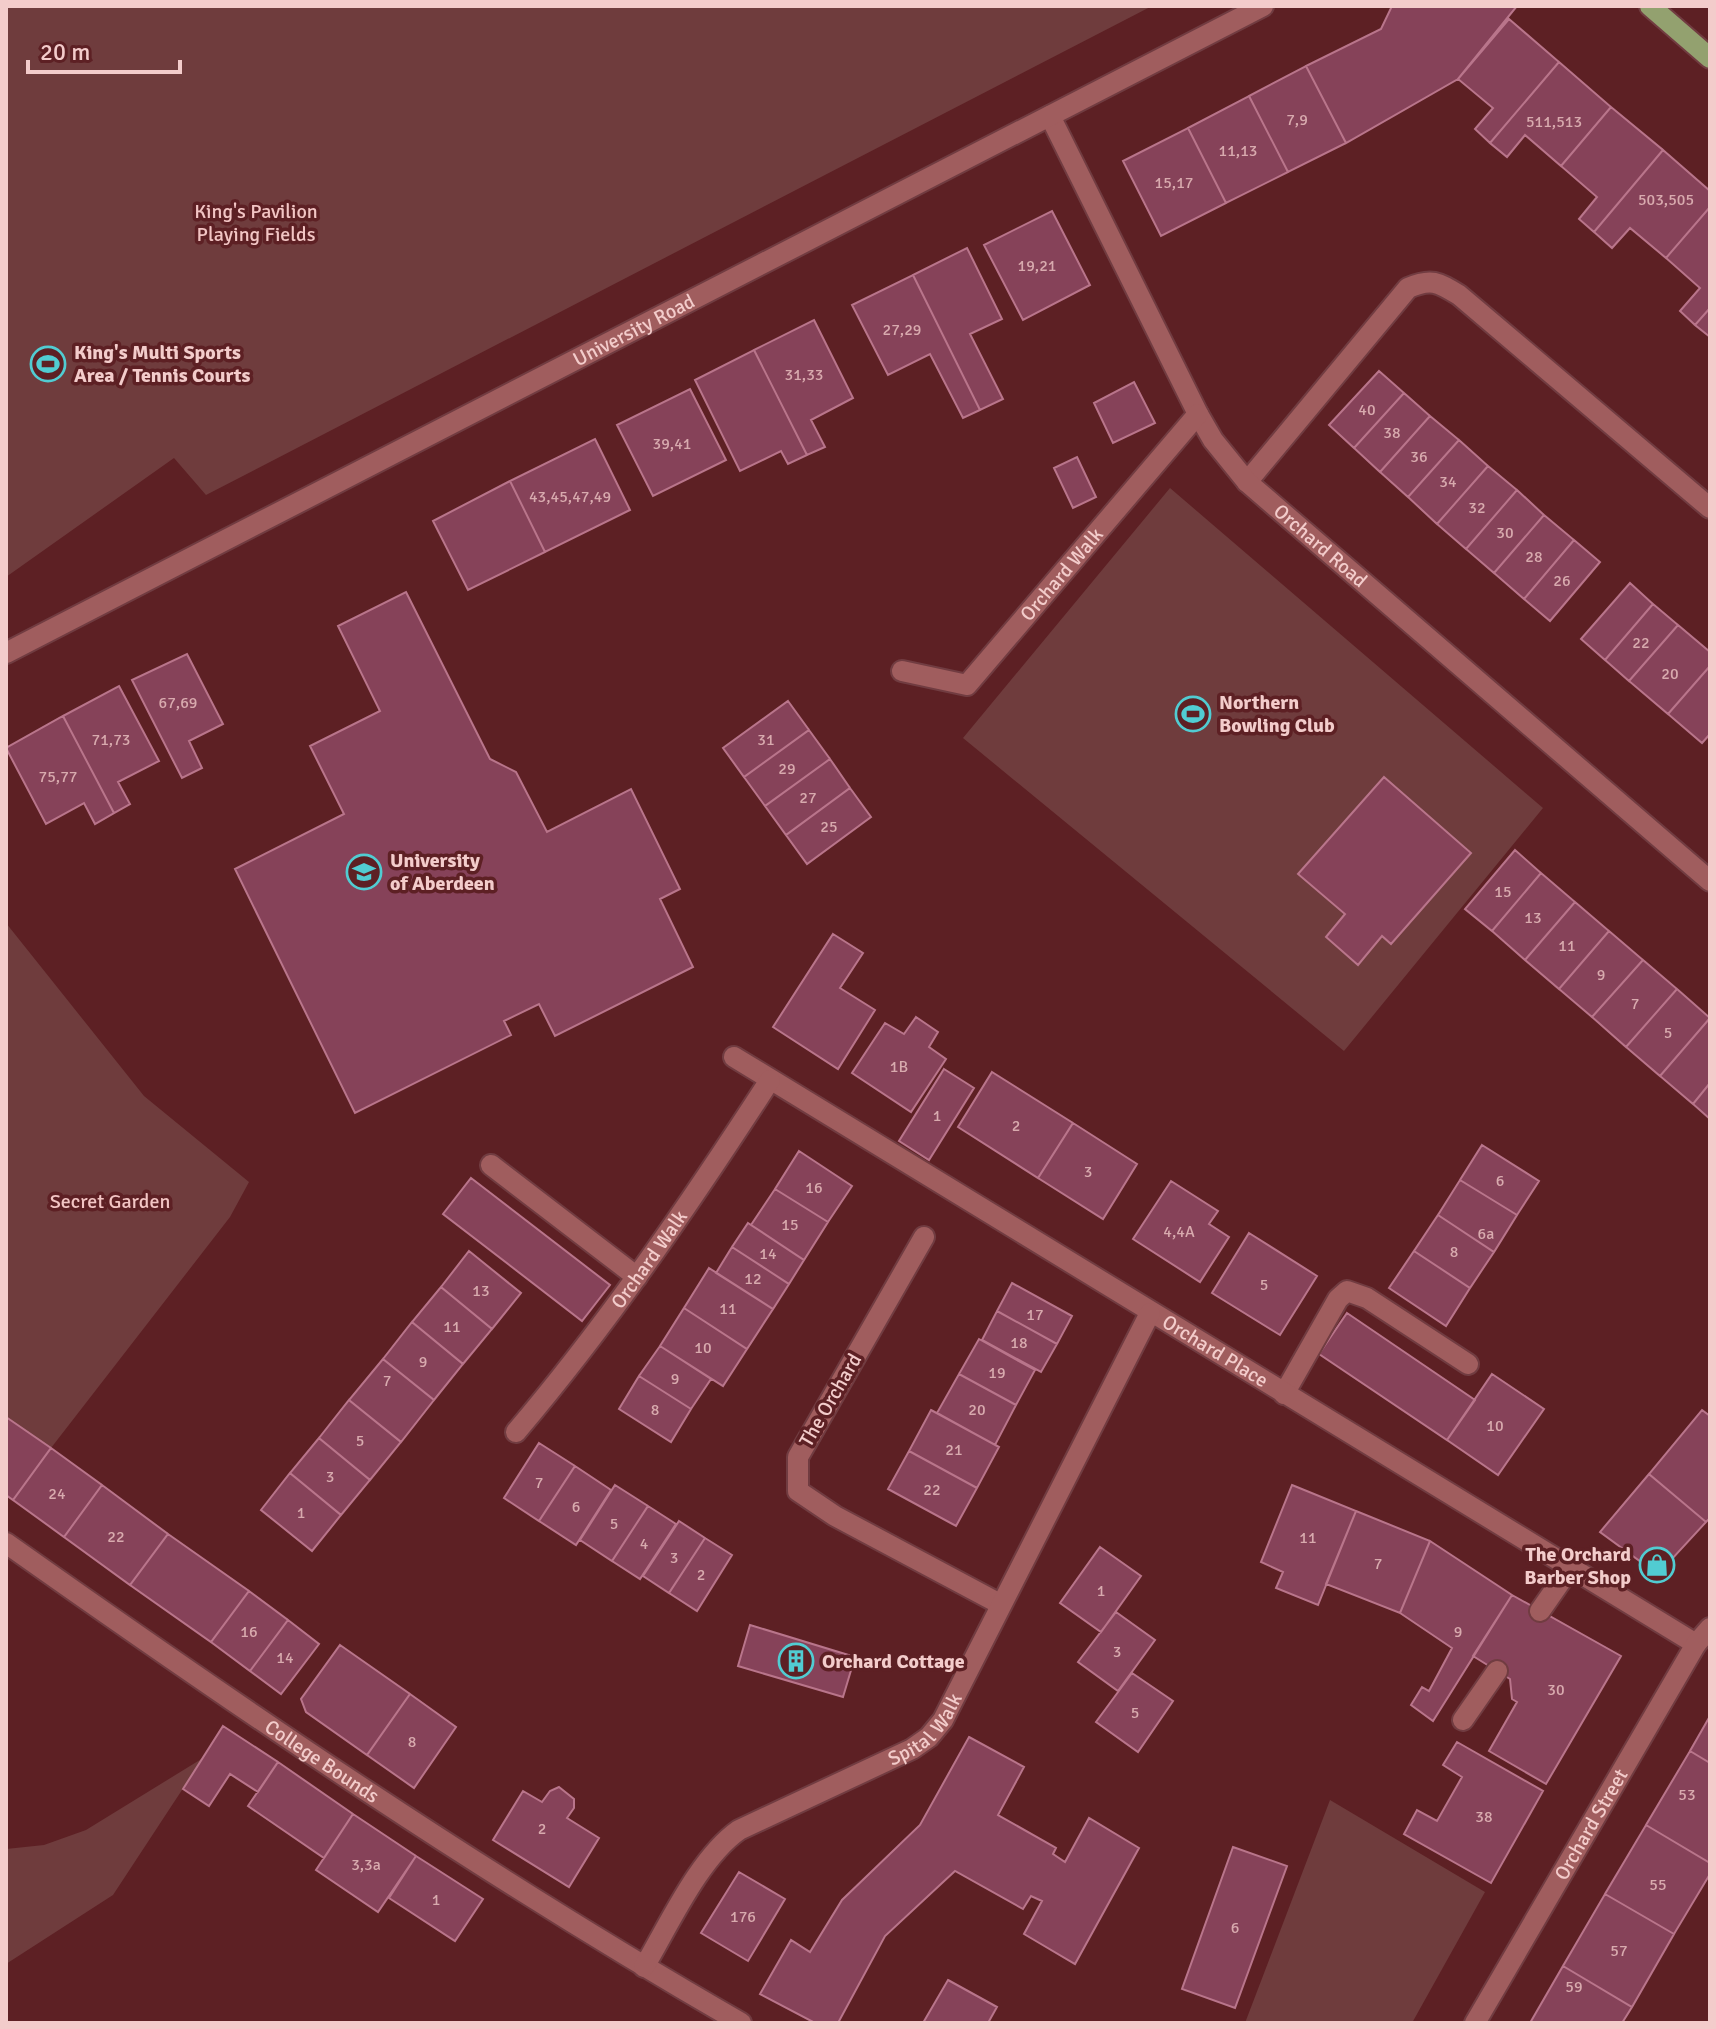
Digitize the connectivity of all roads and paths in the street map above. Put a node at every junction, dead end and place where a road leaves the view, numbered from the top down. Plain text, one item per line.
1 (1263, 6) edge
2 (1650, 6) edge
3 (1710, 58) edge
4 (1050, 116) junction
5 (1198, 414) junction
6 (1247, 482) junction
7 (1710, 508) edge
8 (6, 653) edge
9 (902, 671) dead end
10 (1710, 881) edge
11 (734, 1057) dead end
12 (770, 1080) junction
13 (491, 1165) dead end
14 (924, 1237) dead end
15 (637, 1277) junction
16 (1150, 1313) junction
17 (1468, 1364) dead end
18 (1284, 1394) junction
19 (516, 1432) dead end
20 (6, 1543) edge
21 (1570, 1568) junction
22 (1000, 1604) junction
23 (1540, 1611) dead end
24 (1705, 1642) edge
25 (1497, 1671) dead end
26 (1463, 1720) dead end
27 (644, 1967) junction
28 (741, 2023) edge
29 (1475, 2023) edge

1 - 4 street, University Road
2 - 3 main road
4 - 5 street, Orchard Road
4 - 8 street, University Road
5 - 6 street, Orchard Road
5 - 9 street, Orchard Walk
6 - 7 street
6 - 10 street, Orchard Road
11 - 12 street, Orchard Place
12 - 15 street, Orchard Walk
12 - 16 street, Orchard Place
13 - 15 street
14 - 22 street, The Orchard
15 - 19 street, Orchard Walk
16 - 18 street, Orchard Place
16 - 22 street, Spital Walk
17 - 18 street
18 - 21 street, Orchard Place
20 - 27 street, College Bounds
21 - 23 street
21 - 24 street, Orchard Place
22 - 27 street, Spital Walk
24 - 29 street, Orchard Street
25 - 26 street
27 - 28 street, College Bounds

